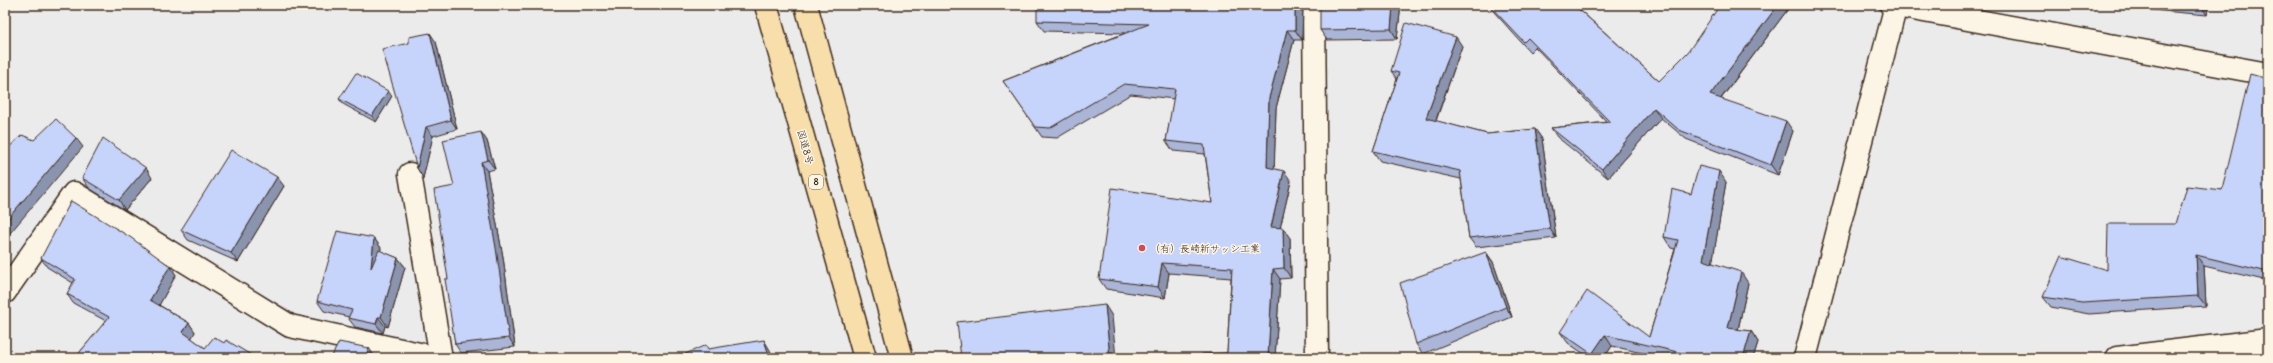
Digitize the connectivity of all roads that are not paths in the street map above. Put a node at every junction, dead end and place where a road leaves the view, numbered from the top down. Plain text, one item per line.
1 (766, 5) edge
2 (806, 5) edge
3 (1314, 5) edge
4 (1894, 5) edge
5 (2268, 74) edge
6 (410, 174) dead end
7 (5, 292) edge
8 (2268, 340) edge
9 (438, 358) edge
10 (441, 358) edge
11 (865, 358) edge
12 (902, 358) edge
13 (1317, 358) edge
14 (1805, 358) edge
15 (2117, 358) edge

1 - 11 highway, 国道8号 / 8
2 - 12 highway
3 - 13 street
4 - 5 street
4 - 14 street
6 - 10 street
7 - 9 street
8 - 15 street

